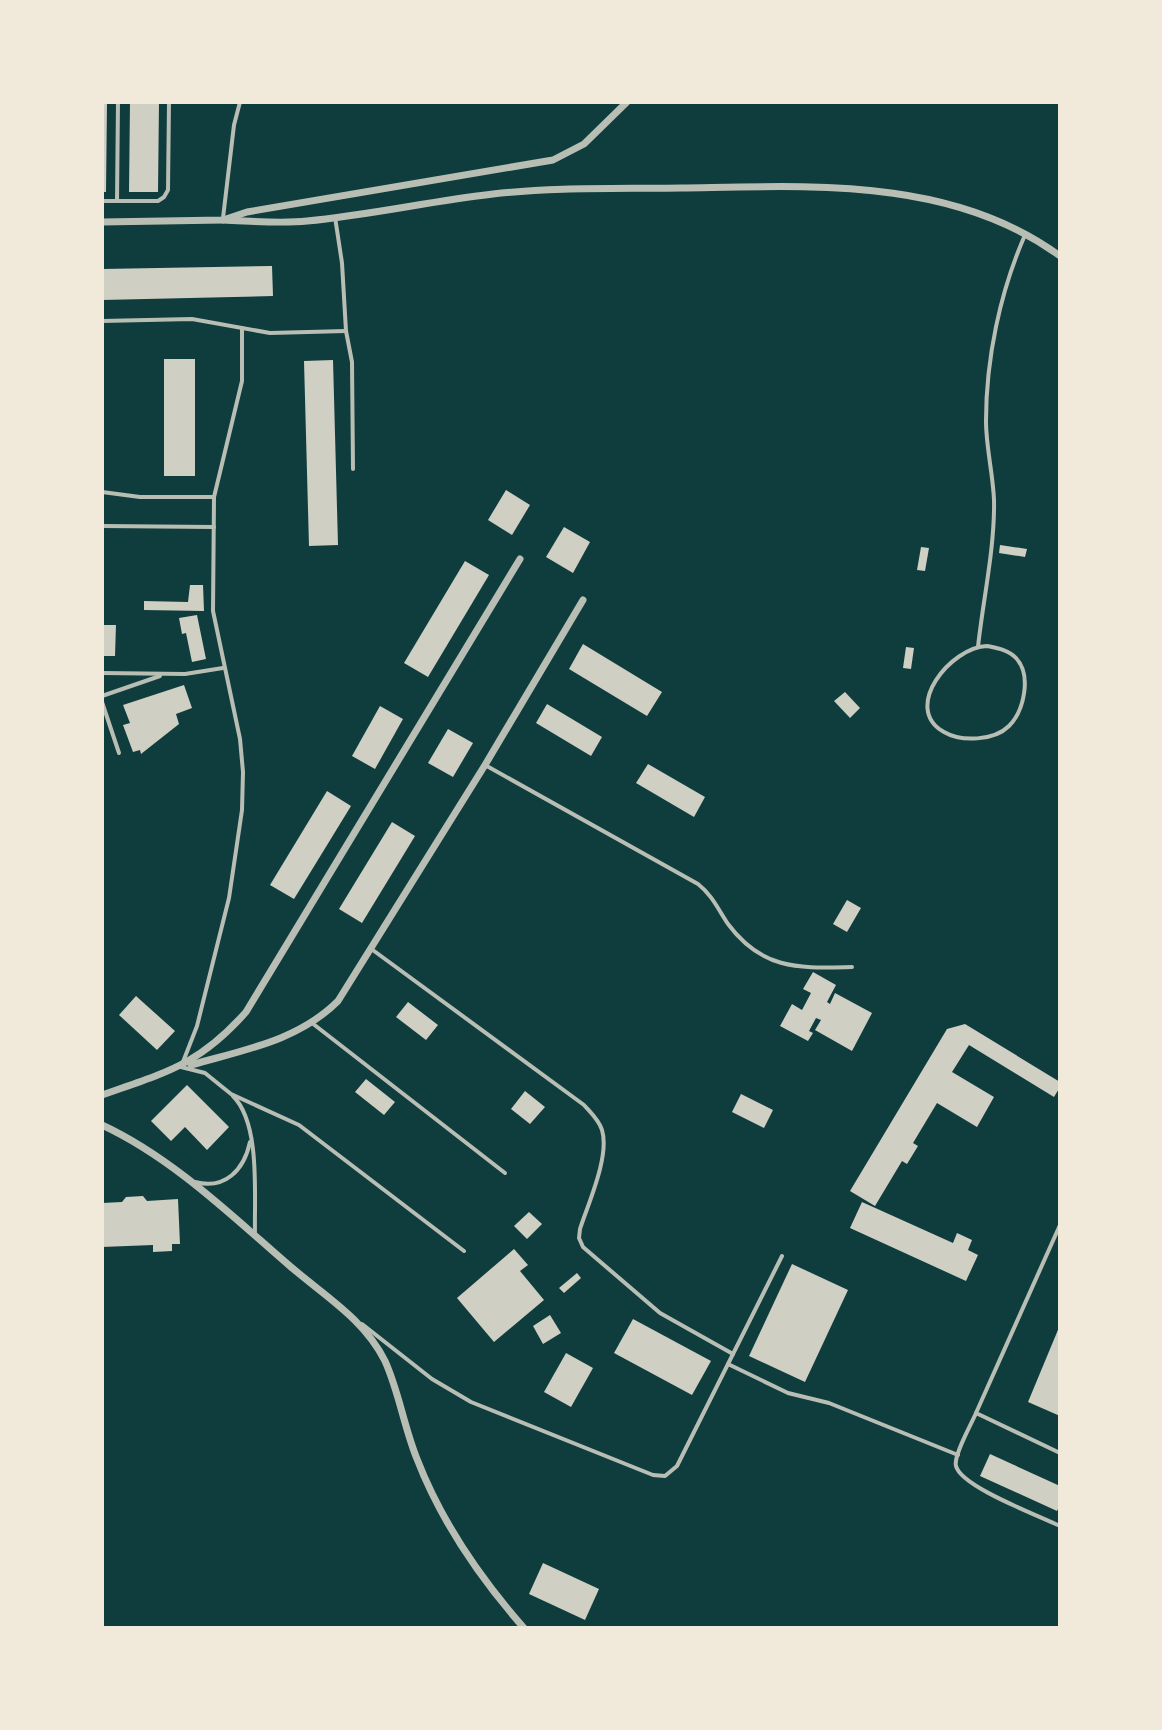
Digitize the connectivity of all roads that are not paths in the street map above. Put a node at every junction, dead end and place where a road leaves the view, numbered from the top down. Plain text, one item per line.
1 (118, 102) edge
2 (169, 102) edge
3 (240, 102) edge
4 (627, 102) edge
5 (102, 201) edge
6 (117, 201) junction
7 (335, 217) junction
8 (223, 220) junction
9 (102, 222) edge
10 (1026, 234) junction
11 (1060, 256) edge
12 (102, 321) edge
13 (242, 328) junction
14 (346, 331) junction
15 (353, 469) dead end
16 (102, 492) edge
17 (214, 497) junction
18 (102, 526) edge
19 (214, 527) junction
20 (520, 559) dead end
21 (583, 600) dead end
22 (978, 647) junction
23 (224, 667) junction
24 (102, 673) edge
25 (166, 674) junction
26 (102, 699) edge
27 (119, 753) dead end
28 (485, 765) junction
29 (370, 948) junction
30 (852, 967) dead end
31 (312, 1023) junction
32 (181, 1067) junction
33 (231, 1094) junction
34 (102, 1095) edge
35 (102, 1125) edge
36 (251, 1135) junction
37 (505, 1173) dead end
38 (185, 1178) junction
39 (1060, 1225) edge
40 (256, 1236) junction
41 (464, 1251) dead end
42 (782, 1256) dead end
43 (353, 1318) junction
44 (733, 1354) junction
45 (728, 1364) junction
46 (976, 1413) junction
47 (1060, 1453) edge
48 (958, 1455) junction
49 (1060, 1526) edge
50 (524, 1628) edge

1 - 6 lane
2 - 6 lane
3 - 8 lane
4 - 8 street
5 - 6 lane
7 - 8 street
7 - 10 street
7 - 14 lane
8 - 9 street
10 - 11 street
10 - 22 lane
12 - 13 lane
13 - 14 lane
13 - 17 lane
14 - 15 lane
16 - 17 lane
17 - 19 lane
18 - 19 lane
19 - 23 lane
20 - 32 street
21 - 28 street
22 - 22 lane
23 - 25 lane
23 - 32 lane
24 - 25 lane
25 - 26 lane
26 - 27 lane
28 - 29 street
28 - 30 lane
29 - 31 street
29 - 44 lane
31 - 32 street
31 - 37 lane
32 - 33 lane
32 - 34 street
33 - 36 lane
33 - 41 lane
35 - 38 street
36 - 38 lane
36 - 40 lane
38 - 40 street
39 - 46 lane
40 - 43 street
42 - 44 lane
43 - 45 lane
43 - 50 street
44 - 45 lane
45 - 48 lane
46 - 47 lane
46 - 48 lane
48 - 49 lane

